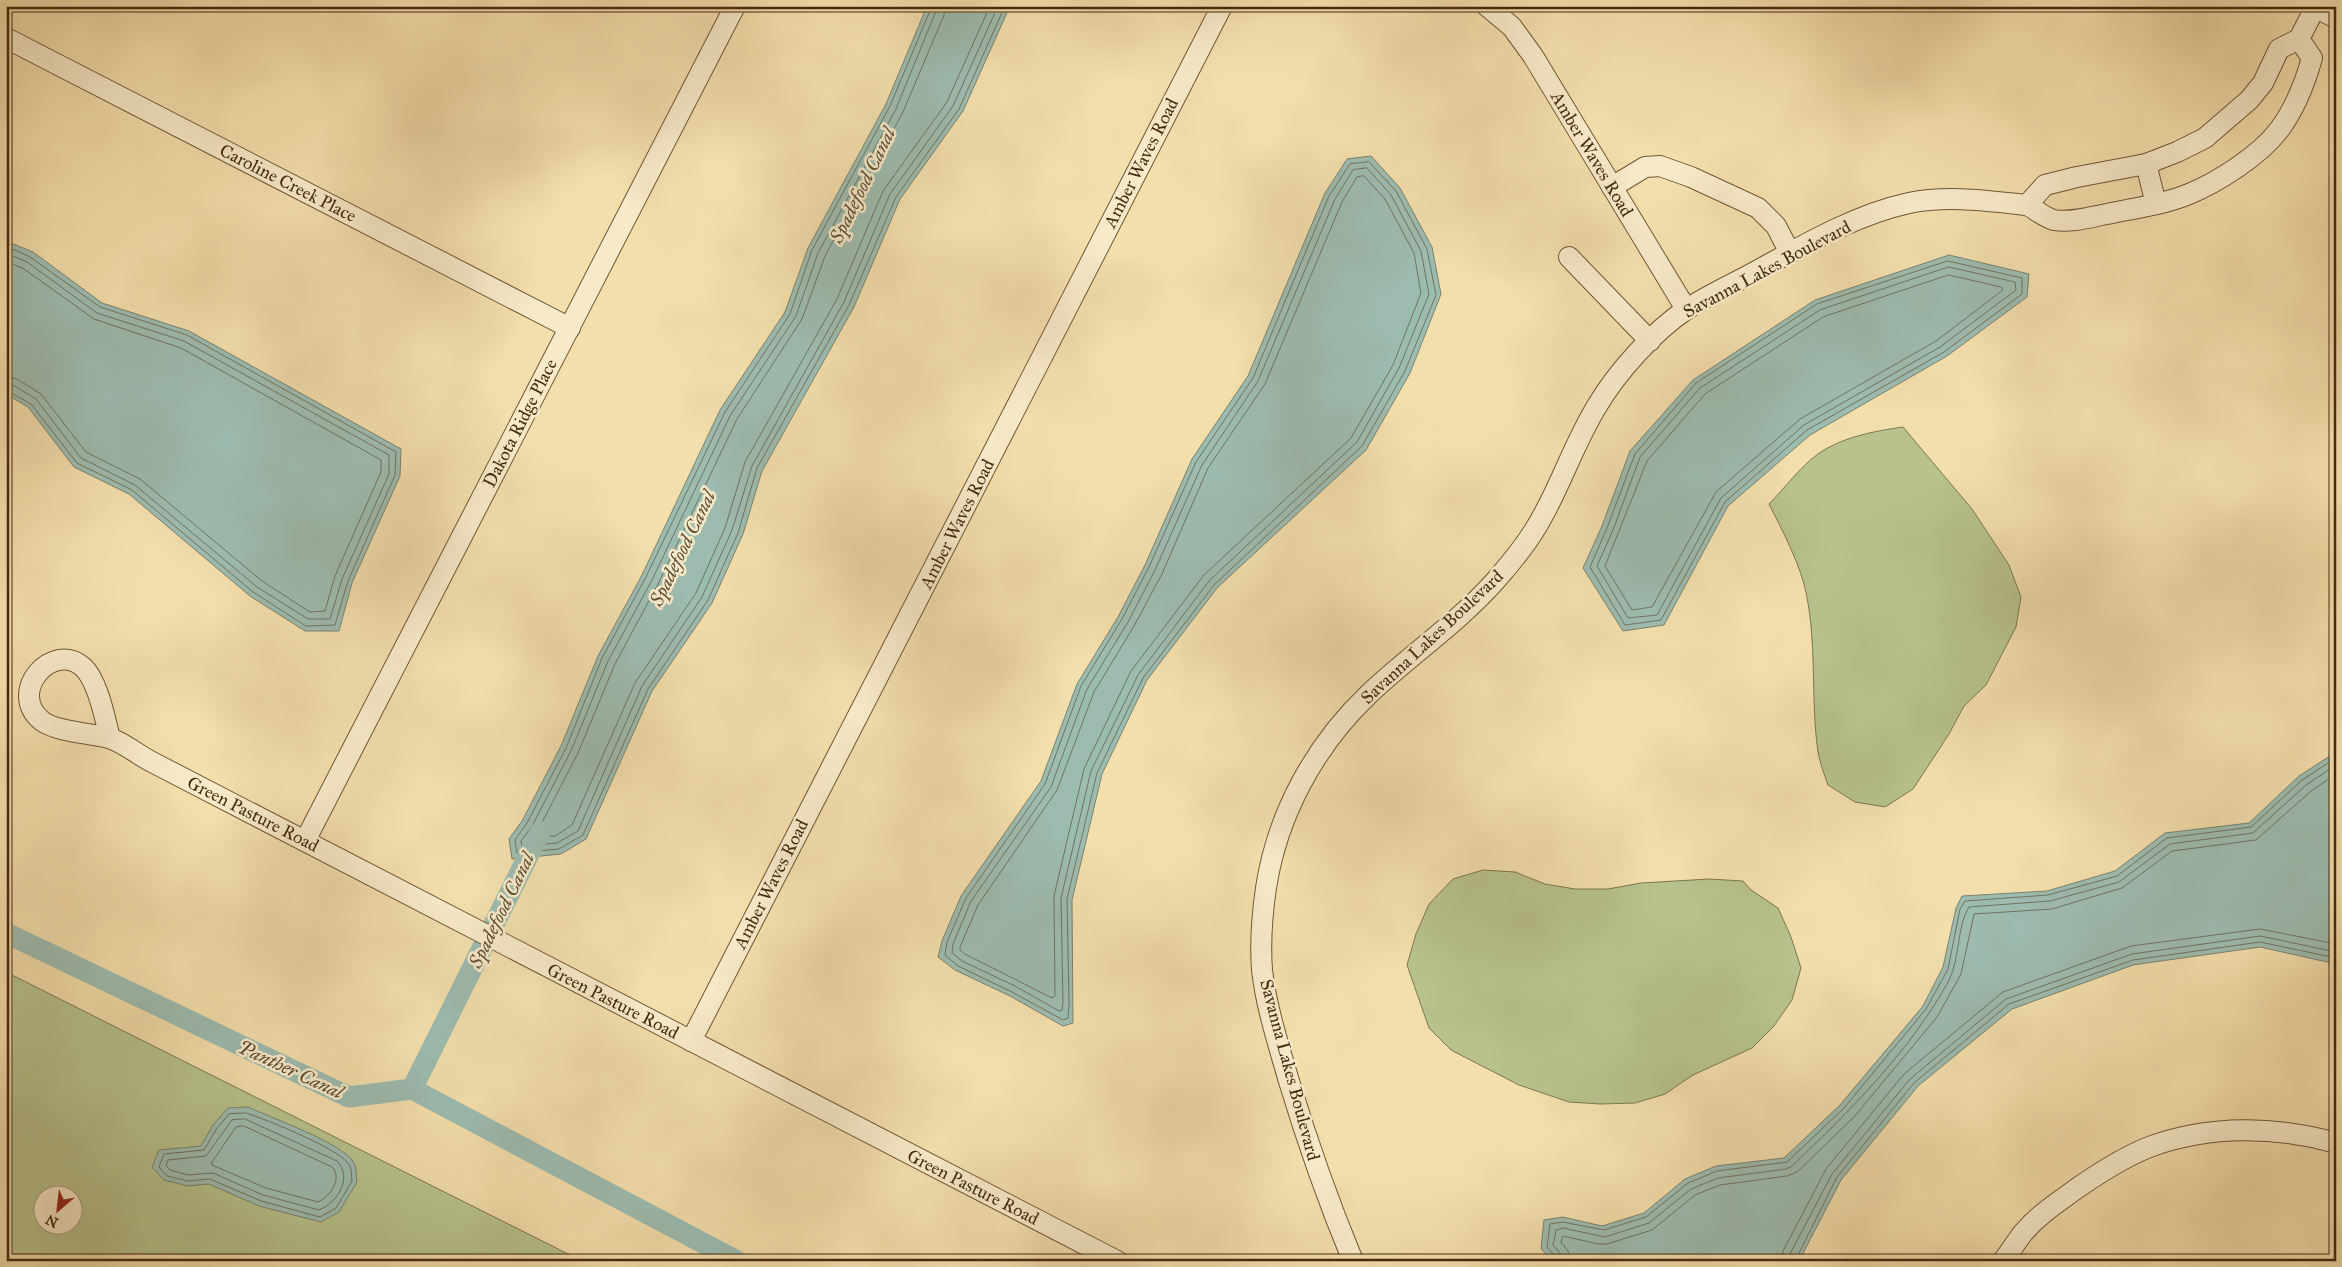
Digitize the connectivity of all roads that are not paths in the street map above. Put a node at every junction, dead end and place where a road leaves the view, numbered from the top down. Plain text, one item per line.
1 (735, 6) edge
2 (1222, 6) edge
3 (1487, 6) edge
4 (2313, 7) edge
5 (2336, 18) edge
6 (6, 38) edge
7 (2299, 39) junction
8 (2146, 164) junction
9 (1612, 188) junction
10 (2156, 204) junction
11 (2027, 205) junction
12 (1790, 252) junction
13 (1569, 257) dead end
14 (1686, 309) junction
15 (570, 328) junction
16 (1650, 341) junction
17 (110, 738) junction
18 (305, 841) junction
19 (691, 1041) junction
20 (2336, 1143) edge
21 (1117, 1261) edge
22 (1353, 1261) edge
23 (2003, 1261) edge

1 - 15 street, Dakota Ridge Place
2 - 19 street, Amber Waves Road
3 - 9 street, Amber Waves Road
4 - 5 street
4 - 7 street
6 - 15 street, Caroline Creek Place
7 - 8 street
7 - 10 street, Savanna Lakes Boulevard
8 - 10 street
8 - 11 street
9 - 12 street
9 - 14 street, Amber Waves Road
10 - 11 street, Savanna Lakes Boulevard
11 - 12 street, Savanna Lakes Boulevard
12 - 14 street, Savanna Lakes Boulevard
13 - 16 street
14 - 16 street, Savanna Lakes Boulevard
15 - 18 street, Dakota Ridge Place
16 - 22 street, Savanna Lakes Boulevard
17 - 17 street, Green Pasture Road
17 - 18 street, Green Pasture Road
18 - 19 street, Green Pasture Road
19 - 21 street, Green Pasture Road
20 - 23 street

